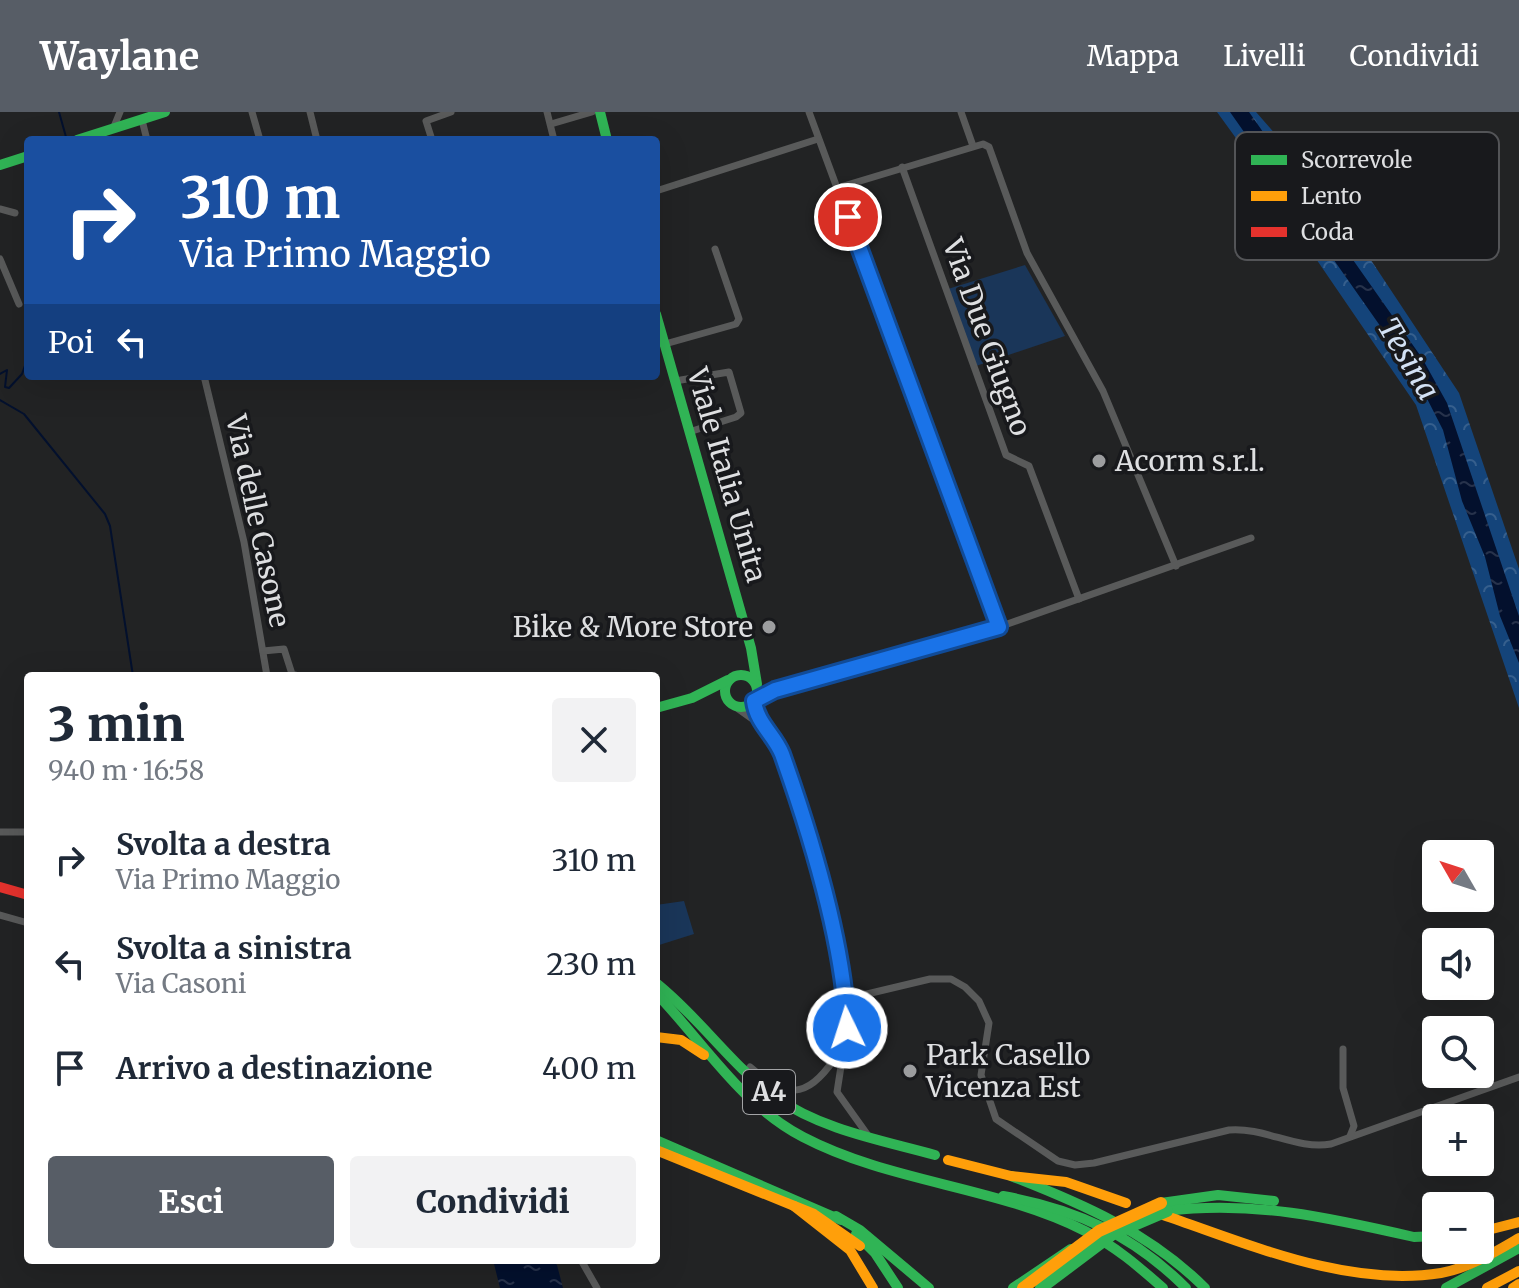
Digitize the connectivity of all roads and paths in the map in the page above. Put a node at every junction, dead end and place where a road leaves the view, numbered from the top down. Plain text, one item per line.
1 (120, 112) edge
2 (165, 112) edge
3 (252, 112) edge
4 (310, 112) edge
5 (451, 112) edge
6 (547, 112) edge
7 (592, 112) edge
8 (600, 112) edge
9 (809, 112) edge
10 (961, 112) edge
11 (138, 121) junction
12 (551, 124) junction
13 (113, 129) junction
14 (90, 136) edge
15 (145, 136) edge
16 (259, 136) edge
17 (316, 136) edge
18 (431, 136) edge
19 (553, 136) edge
20 (606, 136) edge
21 (818, 139) junction
22 (973, 146) junction
23 (24, 157) edge
24 (0, 165) edge
25 (902, 167) junction
26 (837, 188) junction
27 (660, 190) edge
28 (0, 209) edge
29 (15, 213) dead end
30 (715, 249) dead end
31 (0, 259) edge
32 (19, 304) dead end
33 (660, 327) edge
34 (665, 344) junction
35 (205, 380) edge
36 (675, 381) junction
37 (689, 432) junction
38 (1251, 538) dead end
39 (1176, 566) junction
40 (1079, 599) junction
41 (999, 627) junction
42 (751, 648) junction
43 (263, 651) junction
44 (266, 672) edge
45 (291, 672) edge
46 (734, 677) junction
47 (756, 693) junction
48 (692, 698) junction
49 (732, 704) junction
50 (660, 707) edge
51 (762, 726) junction
52 (0, 832) edge
53 (24, 832) edge
54 (0, 887) edge
55 (24, 894) edge
56 (0, 915) edge
57 (24, 922) edge
58 (660, 987) edge
59 (660, 998) edge
60 (846, 999) junction
61 (712, 1036) junction
62 (660, 1037) edge
63 (843, 1046) junction
64 (1343, 1049) dead end
65 (722, 1070) junction
66 (1519, 1077) edge
67 (868, 1136) junction
68 (1350, 1136) junction
69 (660, 1142) edge
70 (660, 1152) edge
71 (935, 1155) dead end
72 (948, 1160) dead end
73 (1011, 1176) junction
74 (964, 1191) junction
75 (1126, 1203) dead end
76 (794, 1206) junction
77 (1164, 1209) junction
78 (836, 1216) junction
79 (1519, 1222) edge
80 (1494, 1228) edge
81 (1422, 1237) edge
82 (1519, 1238) edge
83 (1077, 1247) junction
84 (1519, 1248) edge
85 (583, 1264) edge
86 (1519, 1271) edge
87 (1519, 1284) edge
88 (926, 1285) edge
89 (893, 1286) edge
90 (597, 1288) edge
91 (873, 1288) edge
92 (1013, 1288) edge
93 (1023, 1288) edge
94 (1041, 1288) edge
95 (1163, 1288) edge
96 (1186, 1288) edge
97 (1205, 1288) edge
98 (1446, 1288) edge
99 (1487, 1288) edge
100 (1513, 1288) edge

1 - 11 street
1 - 13 street
2 - 11 main road
3 - 16 street
4 - 17 street
5 - 18 street
6 - 12 street
7 - 12 street
8 - 20 main road
9 - 21 street
10 - 22 street
11 - 13 main road
11 - 15 street
12 - 19 street
13 - 14 main road
21 - 26 street
21 - 27 street
22 - 25 street
22 - 39 street
23 - 24 main road
25 - 26 street
25 - 40 street, Via Due Giugno
26 - 41 street
28 - 29 street
30 - 34 street
31 - 32 street
33 - 34 main road, Viale Italia Unita
34 - 36 main road, Viale Italia Unita
35 - 43 street, Via delle Casone
36 - 37 main road, Viale Italia Unita
36 - 37 street
37 - 42 main road, Viale Italia Unita
38 - 39 street
39 - 40 street
40 - 41 street
41 - 47 street
42 - 46 main road
42 - 47 main road, Viale Italia Unita
43 - 44 street, Via delle Casone
43 - 45 street
46 - 47 main road
46 - 48 main road
46 - 49 main road
47 - 49 main road
47 - 51 street
48 - 49 main road
48 - 50 main road
49 - 51 street
51 - 60 street
52 - 53 street
54 - 55 main road
56 - 57 street
58 - 61 main road, A4
59 - 65 main road, A4
60 - 63 street
60 - 68 street
61 - 63 street
61 - 67 main road, A4
62 - 65 main road
63 - 67 street
64 - 68 street
65 - 74 main road
66 - 68 street
67 - 71 main road, A4
69 - 78 main road
70 - 76 main road
72 - 73 main road
73 - 75 main road
73 - 97 main road
74 - 95 main road
74 - 96 main road
76 - 89 main road
76 - 91 main road
77 - 81 main road
77 - 82 main road
77 - 83 main road, bridge
77 - 94 main road, bridge
78 - 88 main road
78 - 89 main road
79 - 80 main road
83 - 92 main road, bridge
83 - 93 main road, bridge
84 - 98 main road
85 - 90 street
86 - 99 main road
87 - 100 main road

